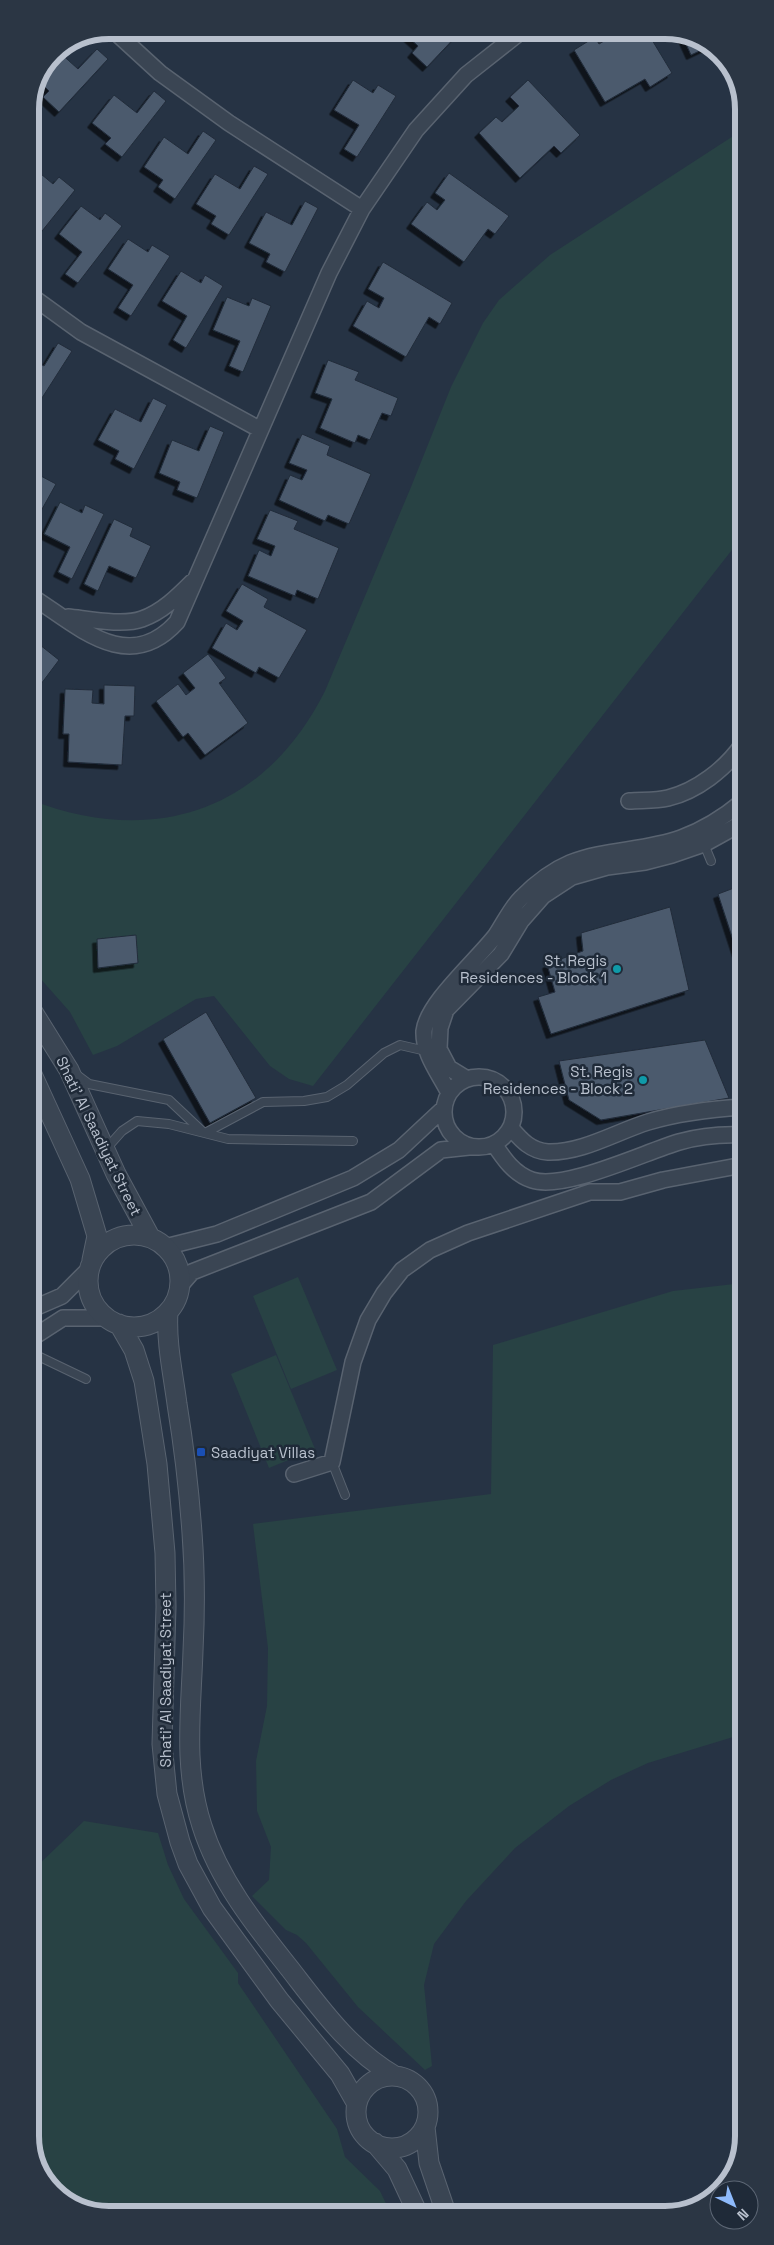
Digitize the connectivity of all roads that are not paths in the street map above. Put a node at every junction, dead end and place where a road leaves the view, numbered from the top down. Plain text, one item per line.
1 (123, 39) edge
2 (512, 39) edge
3 (362, 209) junction
4 (39, 302) edge
5 (259, 429) junction
6 (199, 576) junction
7 (39, 601) edge
8 (64, 617) junction
9 (735, 755) edge
10 (629, 801) dead end
11 (735, 808) edge
12 (735, 826) edge
13 (704, 844) junction
14 (711, 861) dead end
15 (39, 1022) edge
16 (426, 1051) junction
17 (69, 1070) junction
18 (467, 1079) junction
19 (39, 1089) edge
20 (449, 1093) junction
21 (444, 1108) junction
22 (735, 1108) edge
23 (511, 1128) junction
24 (205, 1133) junction
25 (735, 1135) edge
26 (353, 1142) dead end
27 (494, 1144) junction
28 (469, 1147) junction
29 (105, 1150) junction
30 (735, 1166) edge
31 (158, 1242) junction
32 (90, 1265) junction
33 (179, 1288) junction
34 (39, 1306) edge
35 (168, 1312) junction
36 (112, 1321) junction
37 (39, 1333) edge
38 (39, 1356) edge
39 (86, 1379) dead end
40 (332, 1462) junction
41 (294, 1474) dead end
42 (345, 1495) dead end
43 (395, 2076) junction
44 (357, 2104) junction
45 (425, 2127) junction
46 (375, 2143) junction
47 (414, 2206) edge
48 (444, 2206) edge

1 - 3 street
2 - 3 street
3 - 5 street
4 - 5 street
5 - 6 street
6 - 8 street
6 - 8 street
7 - 8 street
9 - 10 street
11 - 16 street
12 - 13 street
13 - 14 lane
13 - 18 street
15 - 17 street, Shati' Al Saadiyat Street
16 - 20 street
16 - 24 lane
17 - 24 lane
17 - 29 street, Shati' Al Saadiyat Street
18 - 20 street
18 - 23 street
19 - 32 street
20 - 21 street
21 - 28 street
21 - 31 street
22 - 23 street
23 - 27 street
24 - 26 lane
24 - 29 lane
25 - 27 street
27 - 28 street
28 - 33 street
29 - 31 street, Shati' Al Saadiyat Street
30 - 40 street
31 - 32 street
31 - 33 street
32 - 34 street
32 - 36 street
33 - 35 street
35 - 36 street
35 - 43 street, Shati' Al Saadiyat Street
36 - 37 street
36 - 44 street, Shati' Al Saadiyat Street
38 - 39 lane
40 - 41 street
40 - 42 lane
43 - 44 street
43 - 45 street
44 - 46 street
45 - 46 street
45 - 48 street
46 - 47 street

